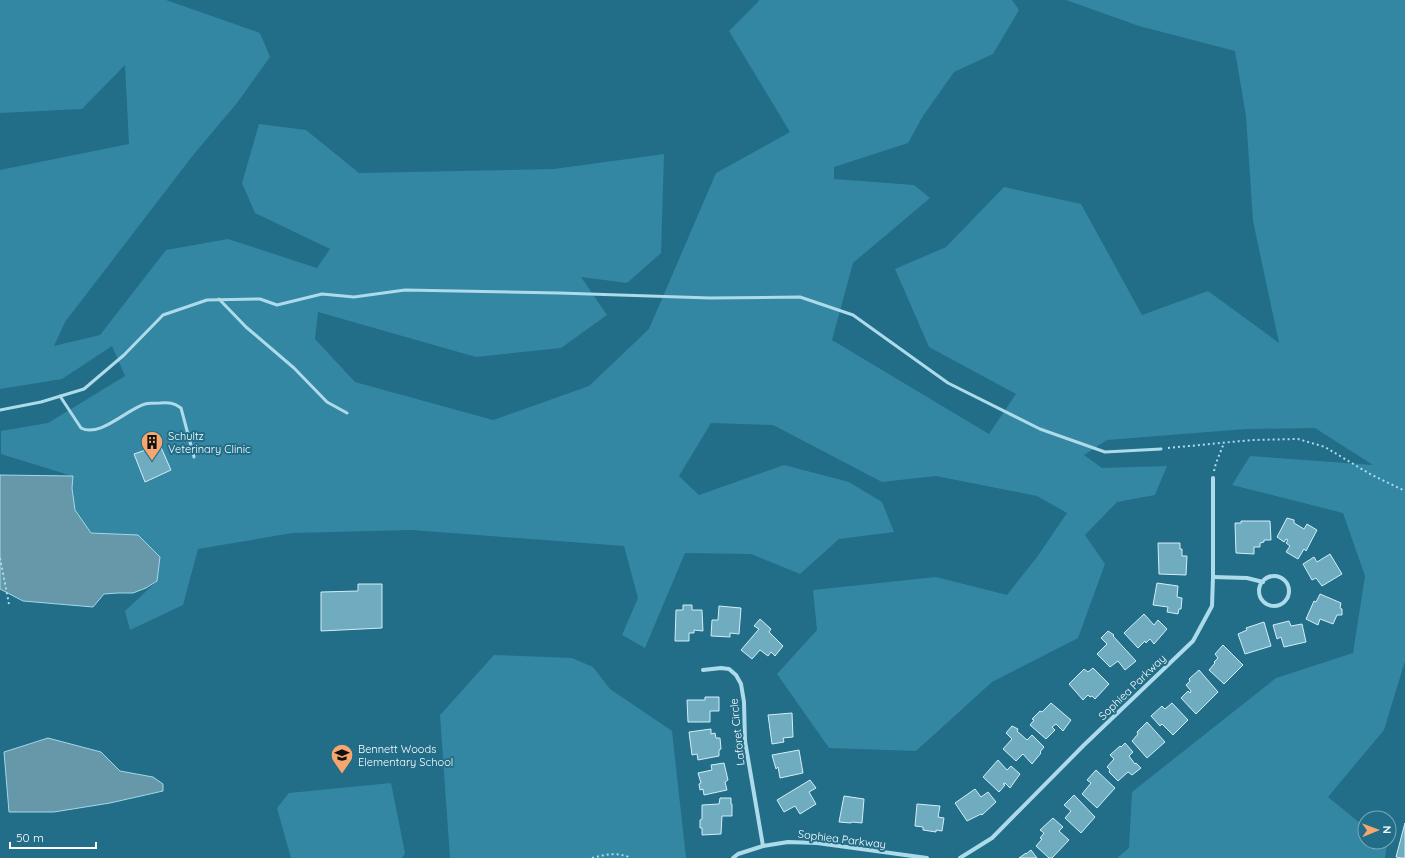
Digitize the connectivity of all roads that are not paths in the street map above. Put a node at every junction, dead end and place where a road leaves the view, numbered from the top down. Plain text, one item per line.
1 (219, 300) junction
2 (60, 396) junction
3 (0, 410) edge
4 (347, 413) dead end
5 (1161, 449) road end
6 (194, 457) dead end
7 (1213, 478) road end
8 (1213, 576) junction
9 (1263, 582) junction
10 (703, 670) dead end
11 (763, 846) junction
12 (733, 858) edge
13 (927, 858) edge
14 (960, 858) edge

1 - 2 lane
1 - 4 lane
1 - 5 lane
2 - 3 lane
2 - 6 lane
7 - 8 street, Sophiea Parkway
8 - 9 street
8 - 14 street, Sophiea Parkway
9 - 9 street
10 - 11 street, Laforet Circle
11 - 12 street, Sophiea Parkway
11 - 13 street, Sophiea Parkway

